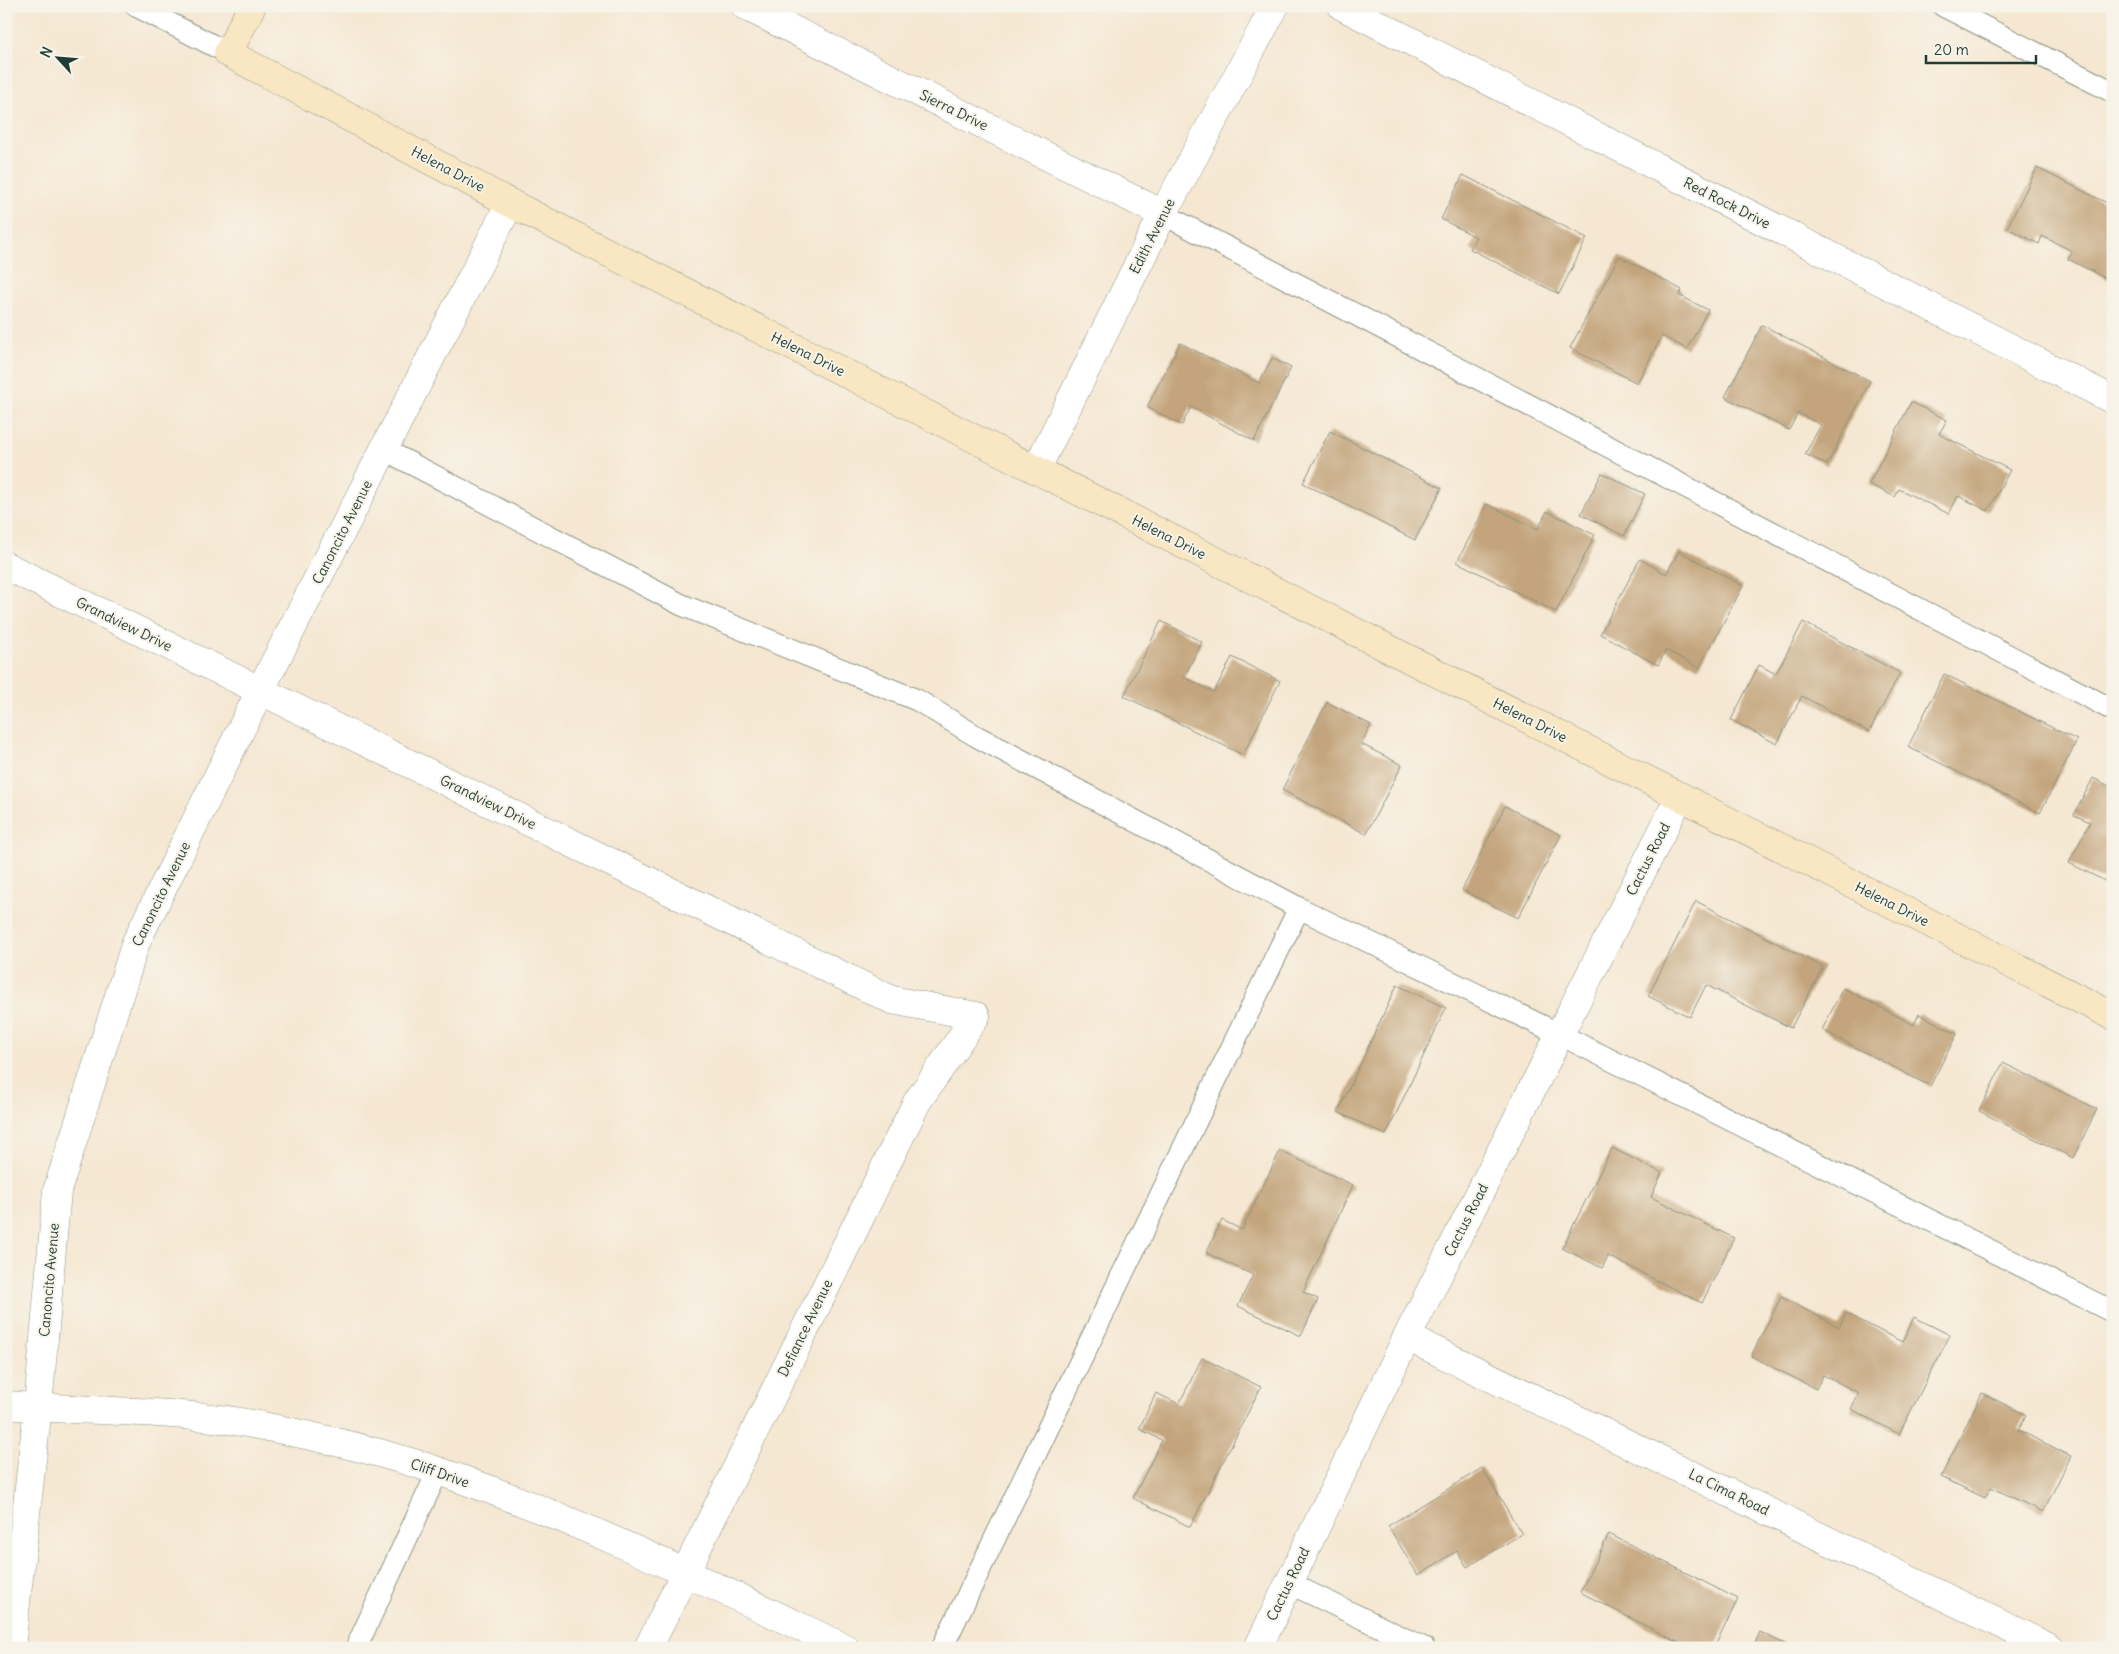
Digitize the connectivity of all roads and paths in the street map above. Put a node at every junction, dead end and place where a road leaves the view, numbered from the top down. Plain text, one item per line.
1 (136, 6) edge
2 (252, 6) edge
3 (745, 6) edge
4 (1275, 6) edge
5 (1342, 6) edge
6 (1942, 6) edge
7 (228, 53) junction
8 (2113, 92) edge
9 (510, 202) junction
10 (1162, 214) junction
11 (2113, 400) edge
12 (385, 450) junction
13 (1036, 470) junction
14 (6, 566) edge
15 (260, 691) junction
16 (2113, 710) edge
17 (1680, 796) junction
18 (1299, 908) junction
19 (976, 1016) joint
20 (2113, 1016) edge
21 (1560, 1034) junction
22 (2113, 1312) edge
23 (1407, 1336) junction
24 (6, 1404) edge
25 (38, 1407) junction
26 (438, 1471) junction
27 (685, 1572) junction
28 (1289, 1583) junction
29 (11, 1648) edge
30 (356, 1648) edge
31 (648, 1648) edge
32 (845, 1648) edge
33 (942, 1648) edge
34 (1258, 1648) edge
35 (1424, 1648) edge
36 (2050, 1648) edge

1 - 7 lane
2 - 7 main road
3 - 10 street, Sierra Drive
4 - 10 street, Edith Avenue
5 - 11 street, Red Rock Drive
6 - 8 lane
7 - 9 main road, Helena Drive
9 - 12 street, Canoncito Avenue
9 - 13 main road, Helena Drive
10 - 13 street, Edith Avenue
10 - 16 lane
12 - 15 street, Canoncito Avenue
12 - 18 lane
13 - 17 main road, Helena Drive
14 - 15 street, Grandview Drive
15 - 19 street, Grandview Drive
15 - 25 street, Canoncito Avenue
17 - 20 main road, Helena Drive
17 - 21 street, Cactus Road
18 - 21 lane
18 - 33 lane
19 - 27 street, Defiance Avenue
21 - 22 lane
21 - 23 street, Cactus Road
23 - 28 street, Cactus Road
23 - 36 street, La Cima Road
24 - 25 street, Cliff Drive
25 - 26 street, Cliff Drive
25 - 29 street, Canoncito Avenue
26 - 27 street, Cliff Drive
26 - 30 lane
27 - 31 street, Defiance Avenue
27 - 32 street, Cliff Drive
28 - 34 street, Cactus Road
28 - 35 lane

